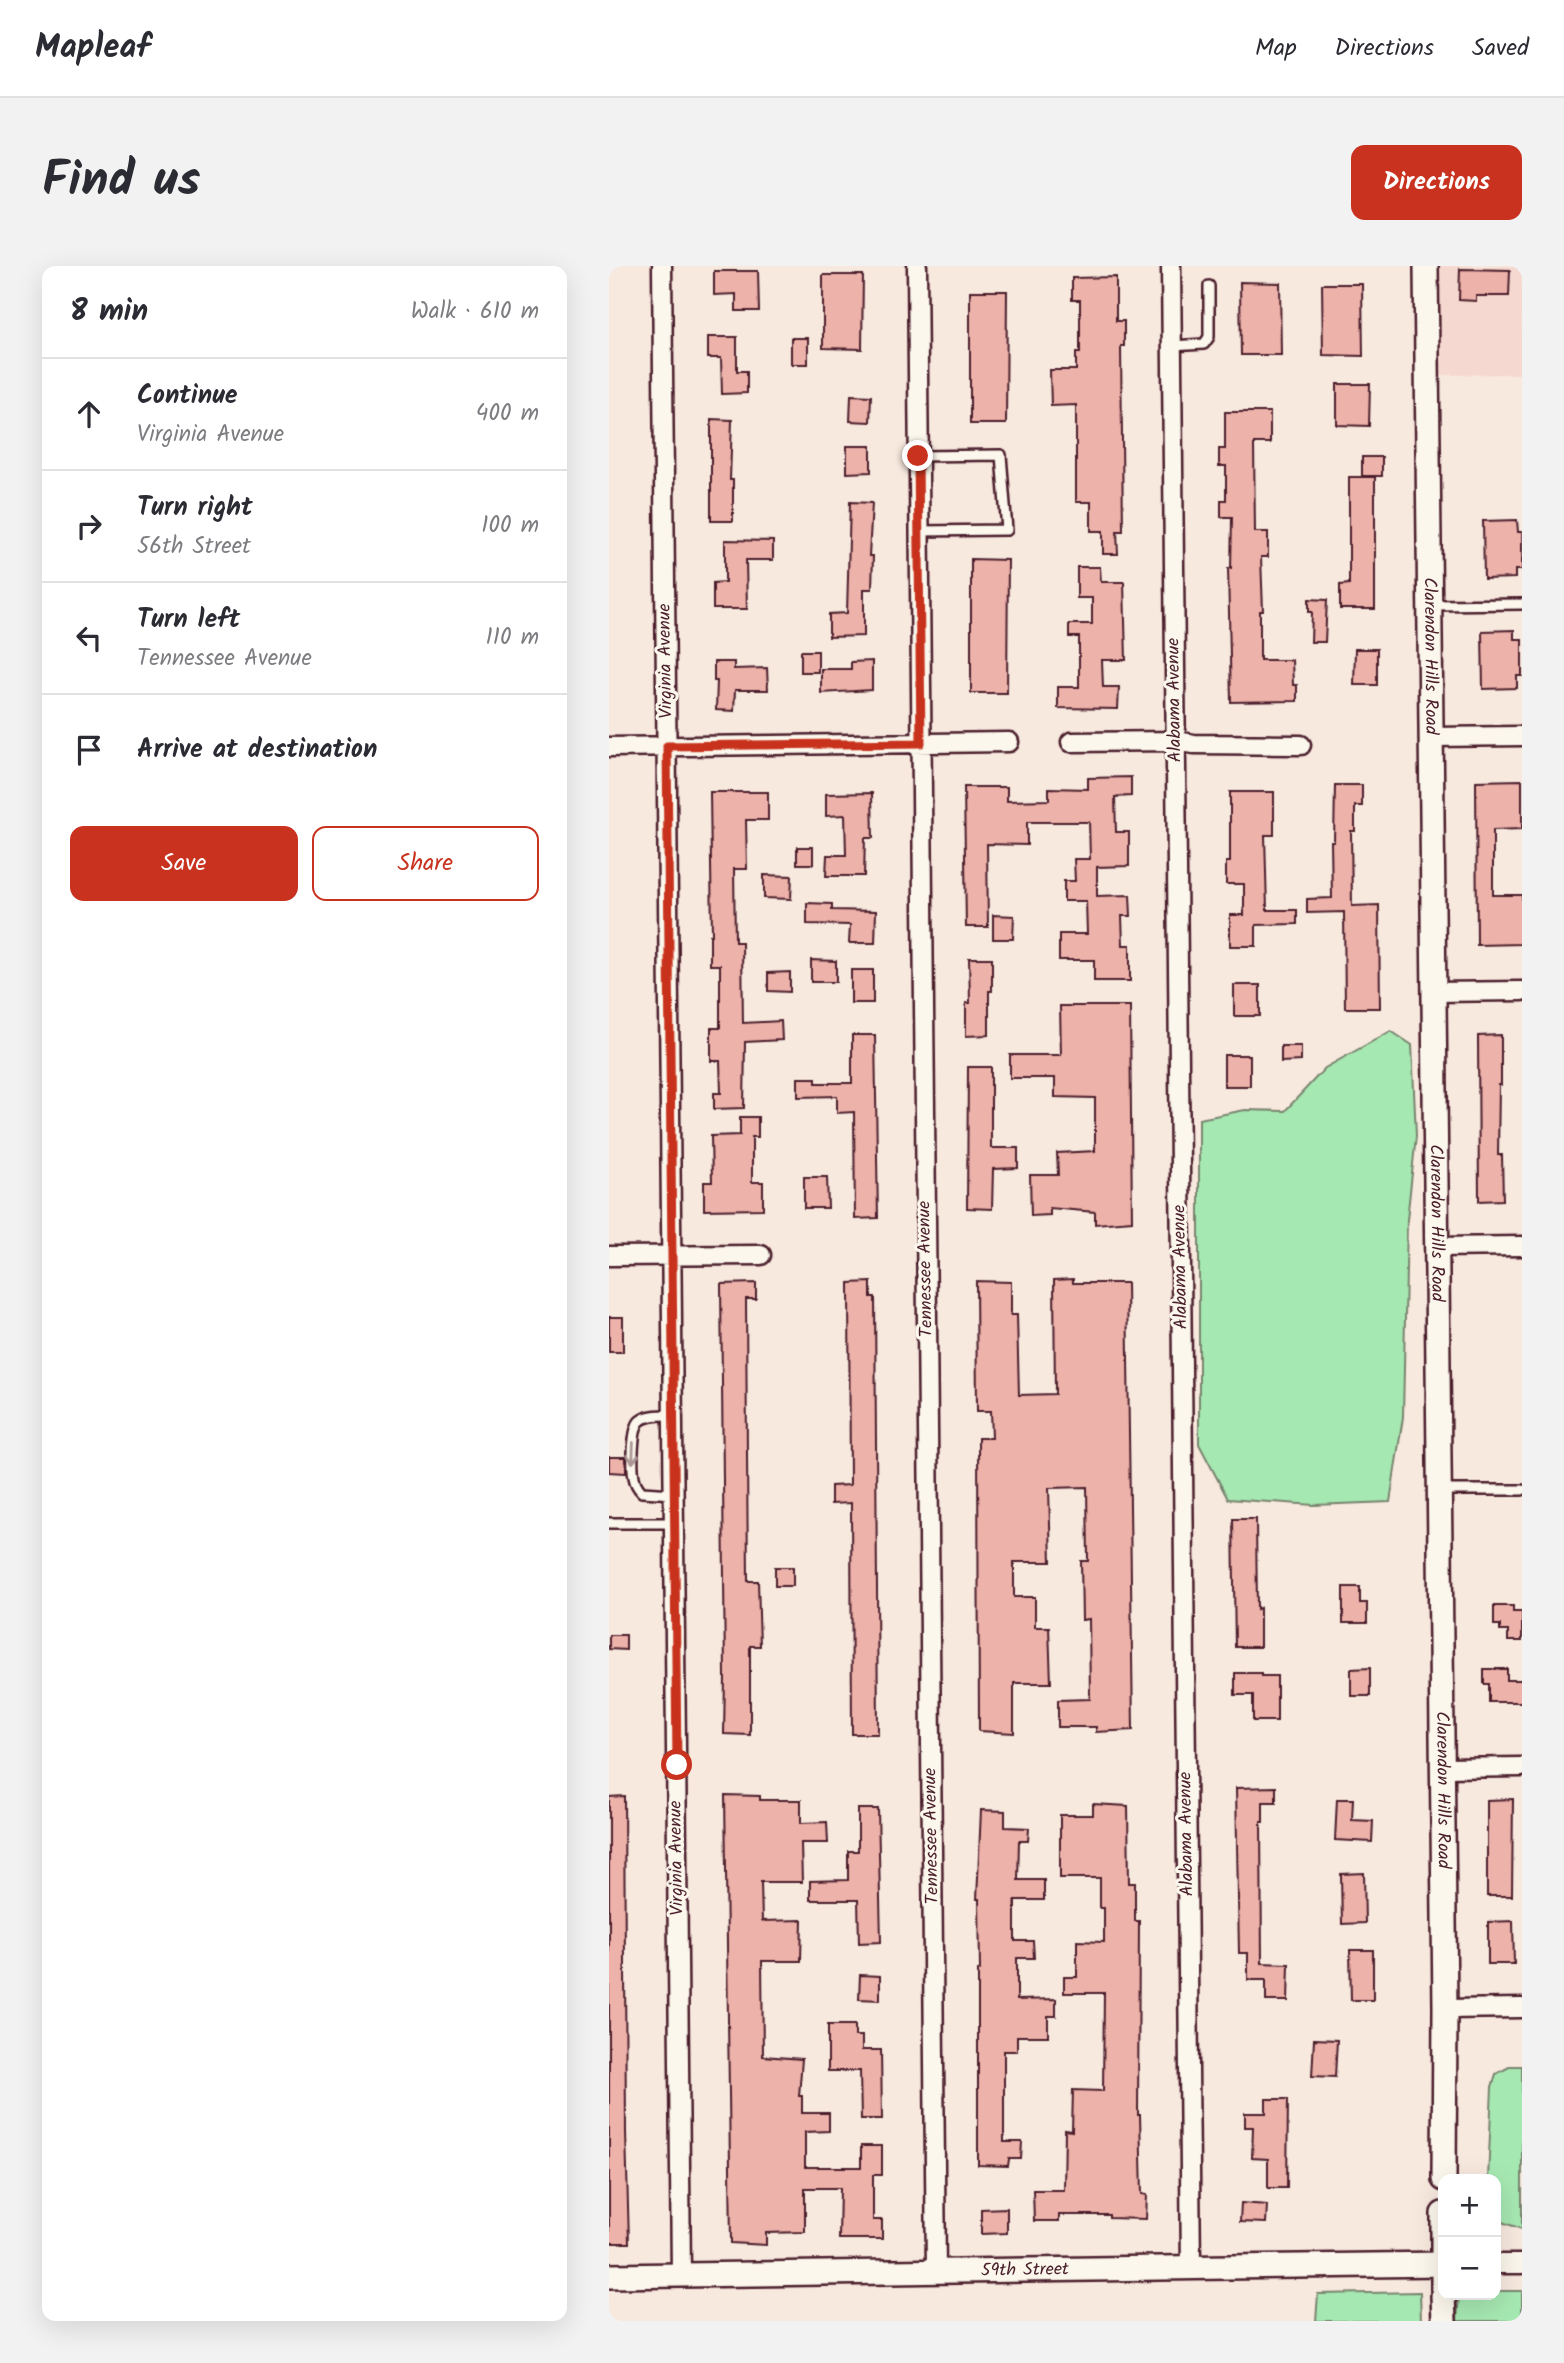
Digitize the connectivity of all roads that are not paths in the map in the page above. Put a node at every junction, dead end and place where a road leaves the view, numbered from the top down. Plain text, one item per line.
1 (662, 266) edge
2 (917, 266) edge
3 (1171, 266) edge
4 (1426, 266) edge
5 (1209, 286) dead end
6 (1172, 346) junction
7 (918, 456) junction
8 (919, 531) junction
9 (1522, 604) edge
10 (1429, 605) junction
11 (1522, 736) edge
12 (1431, 737) junction
13 (1176, 741) junction
14 (1009, 742) dead end
15 (1071, 742) dead end
16 (921, 743) junction
17 (1301, 745) dead end
18 (667, 746) junction
19 (609, 747) edge
20 (1522, 991) edge
21 (1433, 992) junction
22 (1522, 1246) edge
23 (1436, 1247) junction
24 (761, 1255) dead end
25 (609, 1256) edge
26 (671, 1256) junction
27 (673, 1415) junction
28 (1439, 1490) junction
29 (1522, 1490) edge
30 (674, 1494) junction
31 (674, 1522) junction
32 (609, 1523) edge
33 (1522, 1767) edge
34 (1442, 1768) junction
35 (1522, 2008) edge
36 (1445, 2009) junction
37 (1444, 2174) edge
38 (1438, 2264) edge
39 (1501, 2264) edge
40 (1522, 2264) edge
41 (1191, 2269) junction
42 (936, 2272) junction
43 (681, 2275) junction
44 (609, 2276) edge
45 (1443, 2300) edge
46 (1444, 2321) edge

1 - 18 street, Virginia Avenue
2 - 7 street, Tennessee Avenue
3 - 6 street, Alabama Avenue
4 - 10 street, Clarendon Hills Road
5 - 6 lane
6 - 13 street, Alabama Avenue
7 - 8 street, Tennessee Avenue
7 - 8 lane
8 - 16 street, Tennessee Avenue
9 - 10 lane
10 - 12 street, Clarendon Hills Road
11 - 12 street
12 - 21 street, Clarendon Hills Road
13 - 15 street
13 - 17 street
13 - 41 street, Alabama Avenue
14 - 16 street
16 - 18 street
16 - 42 street, Tennessee Avenue
18 - 19 street
18 - 26 street, Virginia Avenue
20 - 21 street
21 - 23 street, Clarendon Hills Road
22 - 23 street
23 - 28 street, Clarendon Hills Road
24 - 26 street
25 - 26 street
26 - 27 street, Virginia Avenue
27 - 30 street, Virginia Avenue
27 -> 30 lane
28 - 29 lane
28 - 34 street, Clarendon Hills Road
30 - 31 street, Virginia Avenue
31 - 32 lane
31 - 43 street, Virginia Avenue
33 - 34 street
34 - 36 street, Clarendon Hills Road
35 - 36 street
36 - 37 street, Clarendon Hills Road
38 - 41 street, 59th Street
39 - 40 street
41 - 42 street, 59th Street
42 - 43 street, 59th Street
43 - 44 street, 59th Street
45 - 46 street

